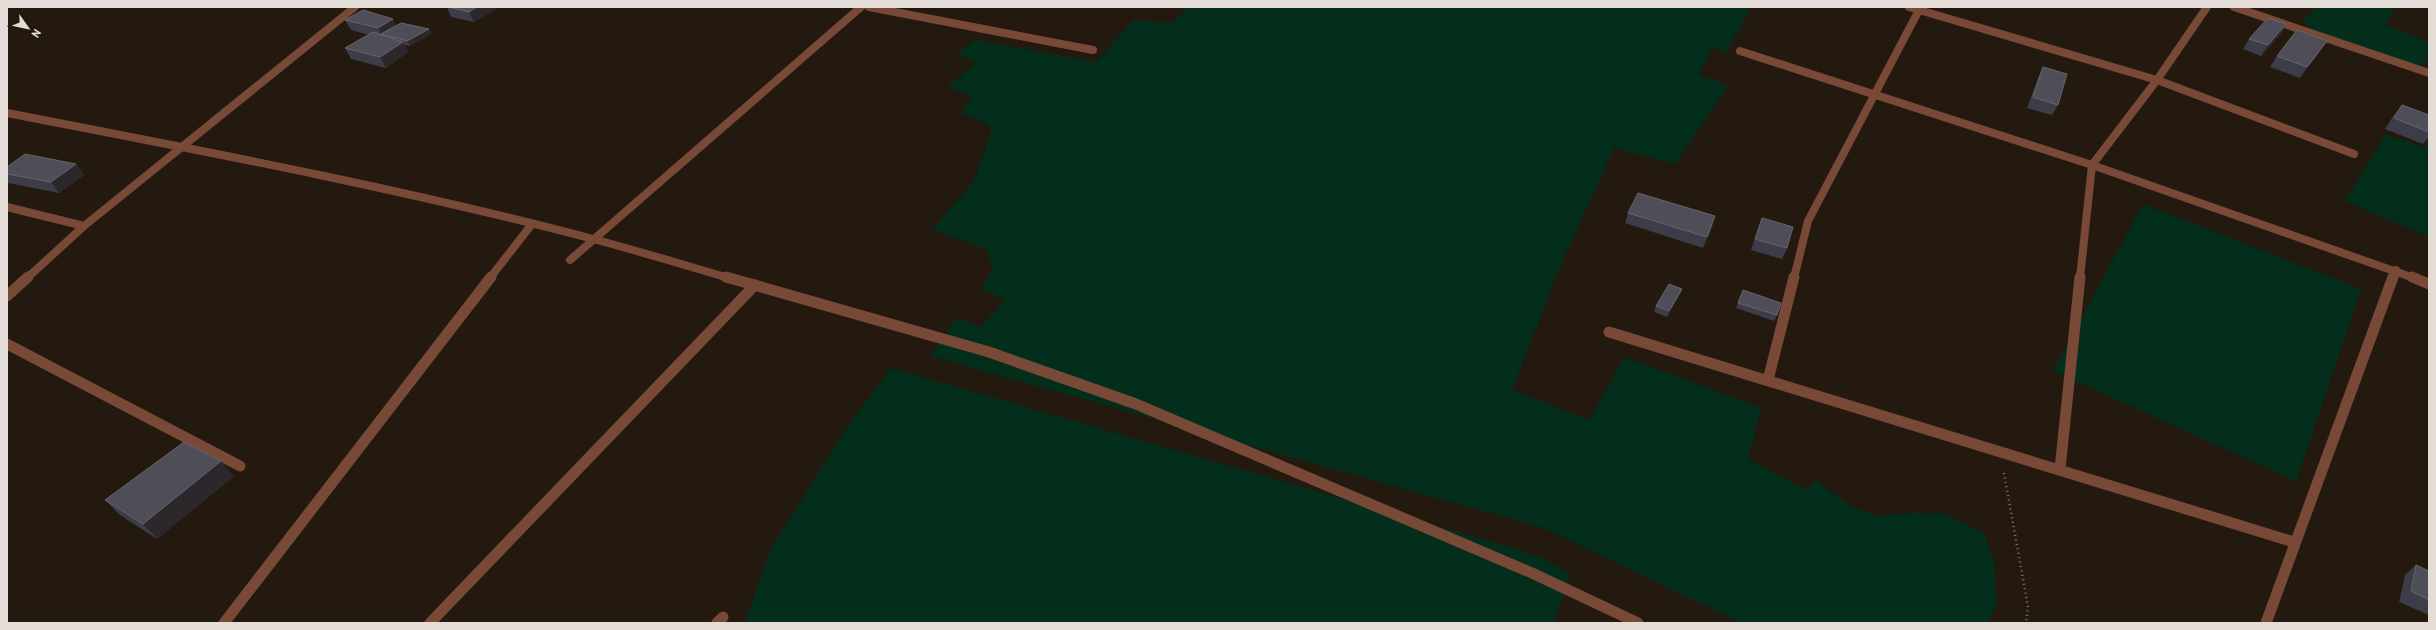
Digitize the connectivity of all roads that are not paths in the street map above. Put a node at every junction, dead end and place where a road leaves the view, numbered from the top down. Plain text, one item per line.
1 (355, 7) edge
2 (861, 7) edge
3 (869, 7) edge
4 (1909, 7) edge
5 (2207, 7) edge
6 (2234, 7) edge
7 (1919, 10) junction
8 (1093, 50) dead end
9 (1740, 51) dead end
10 (2429, 72) edge
11 (2157, 80) junction
12 (1875, 95) junction
13 (7, 113) edge
14 (182, 147) junction
15 (2354, 154) dead end
16 (2092, 165) junction
17 (7, 207) edge
18 (532, 224) junction
19 (84, 226) junction
20 (593, 239) junction
21 (570, 260) dead end
22 (2396, 270) junction
23 (2429, 284) edge
24 (755, 285) junction
25 (7, 296) edge
26 (1608, 332) dead end
27 (7, 344) edge
28 (1768, 380) junction
29 (240, 466) dead end
30 (2060, 469) junction
31 (2294, 542) junction
32 (224, 623) edge
33 (430, 623) edge
34 (1638, 623) edge
35 (2266, 623) edge

1 - 14 street
2 - 20 street
3 - 8 street
4 - 7 street
5 - 11 street
6 - 10 street
7 - 11 street
7 - 12 street
9 - 12 street
11 - 15 street
11 - 16 street
12 - 16 street
12 - 28 street
13 - 14 street
14 - 18 street
14 - 19 street
16 - 22 street
16 - 30 street
17 - 19 street
18 - 20 street
18 - 32 street
19 - 25 street
20 - 21 street
20 - 24 street
22 - 23 street
22 - 31 street
24 - 33 street
24 - 34 street
26 - 28 street
27 - 29 street
28 - 30 street
30 - 31 street
31 - 35 street

